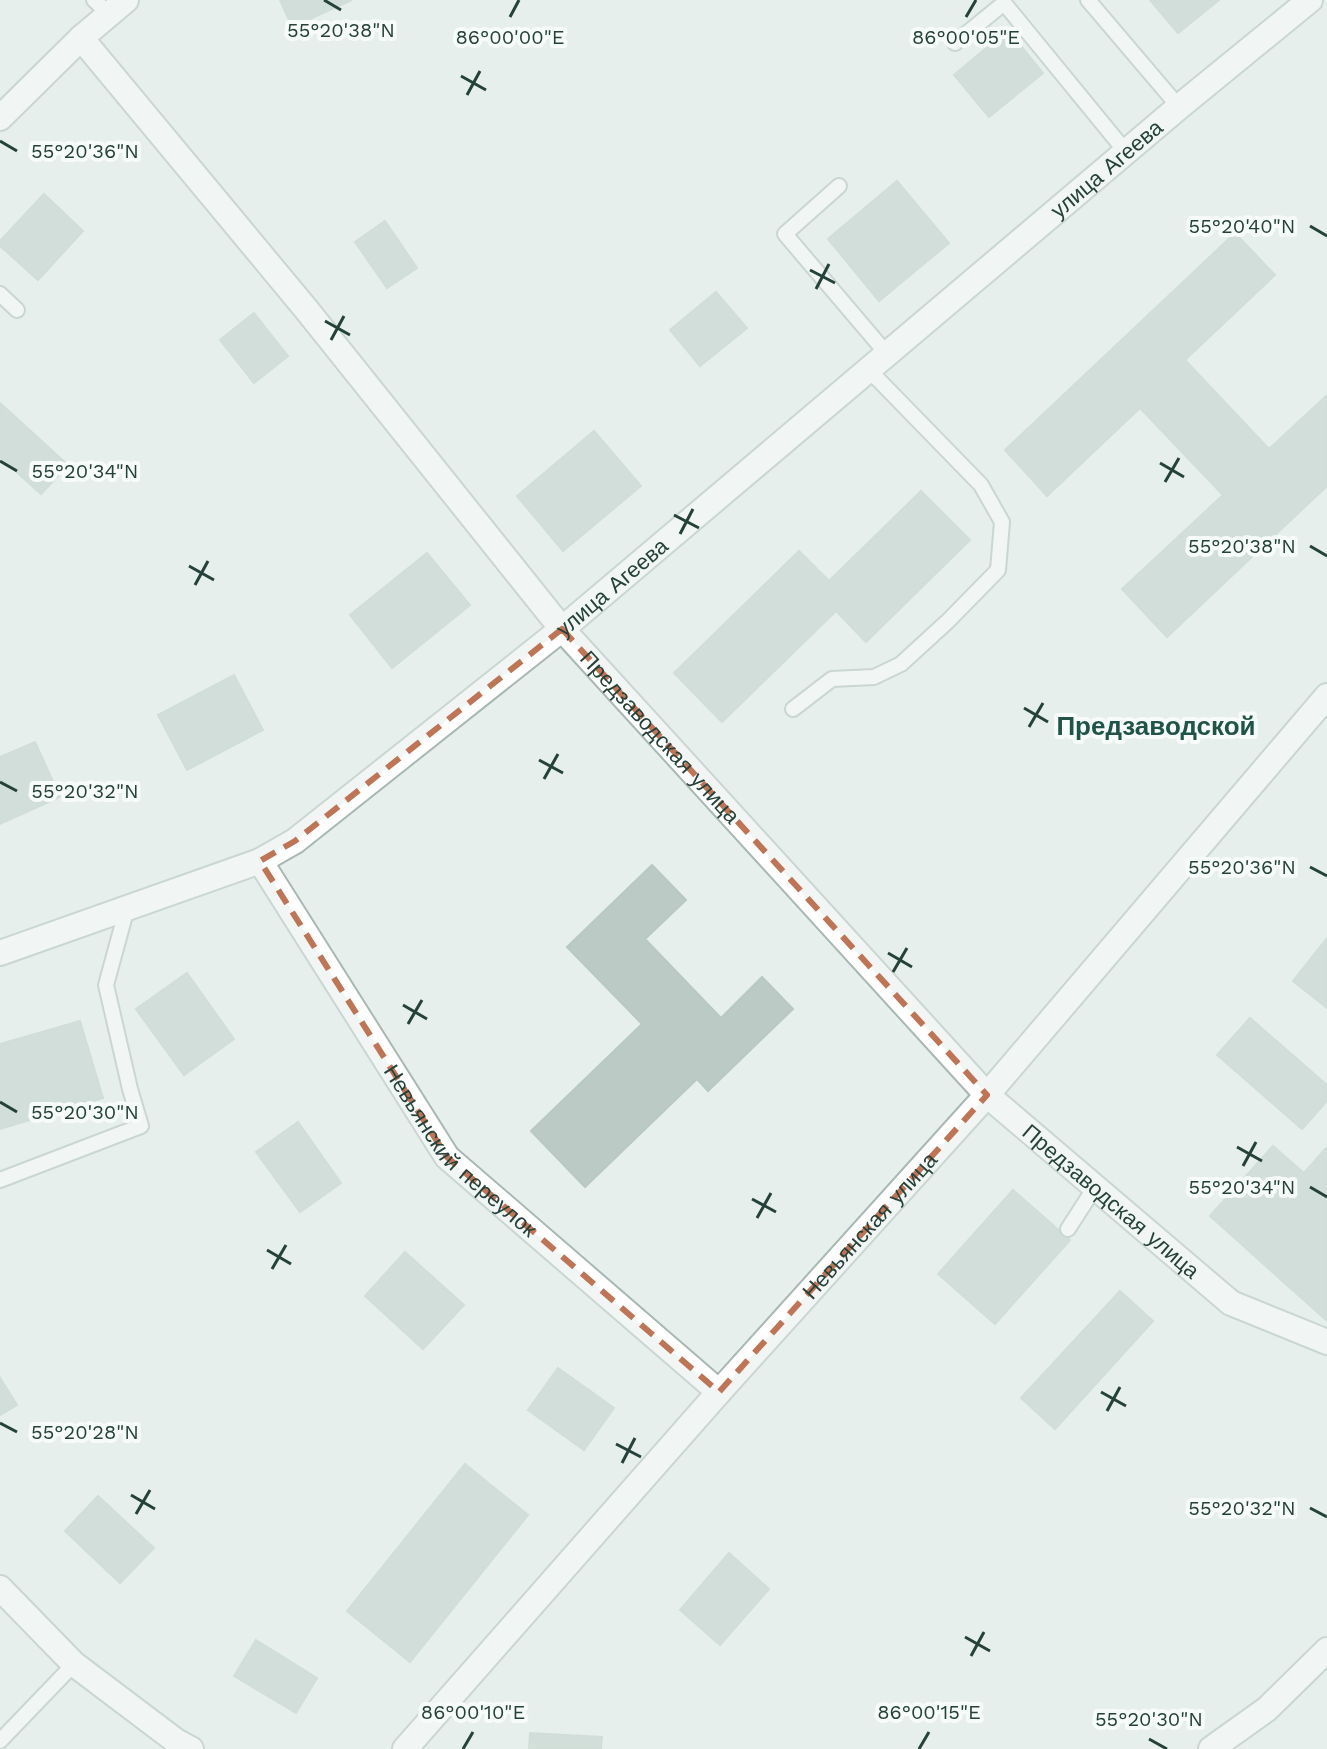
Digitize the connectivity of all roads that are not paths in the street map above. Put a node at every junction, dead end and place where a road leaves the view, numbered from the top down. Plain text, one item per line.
1 (1088, 0) edge
2 (1310, 0) edge
3 (110, 5) edge
4 (81, 38) junction
5 (955, 43) dead end
6 (1179, 107) junction
7 (0, 118) edge
8 (1126, 152) junction
9 (839, 186) dead end
10 (0, 294) edge
11 (17, 310) dead end
12 (878, 362) junction
13 (562, 629) junction
14 (1327, 696) edge
15 (793, 709) dead end
16 (260, 861) junction
17 (127, 908) junction
18 (0, 953) edge
19 (987, 1095) junction
20 (0, 1180) edge
21 (1095, 1187) junction
22 (1068, 1229) dead end
23 (1327, 1342) edge
24 (719, 1392) junction
25 (0, 1588) edge
26 (1327, 1650) edge
27 (74, 1664) junction
28 (0, 1741) edge
29 (191, 1749) edge
30 (405, 1749) edge
31 (1211, 1749) edge

1 - 6 lane
2 - 6 street, улица Агеева
3 - 4 street
4 - 7 street
4 - 13 street, Предзаводская улица
5 - 8 lane
6 - 8 street, улица Агеева
8 - 12 street, улица Агеева
9 - 12 lane
10 - 11 lane
12 - 13 street, улица Агеева
12 - 15 lane
13 - 16 street, улица Агеева
13 - 19 street, Предзаводская улица
14 - 19 street, Невьянская улица
16 - 17 street, улица Агеева
16 - 24 street, Невьянский переулок
17 - 18 street, улица Агеева
17 - 20 lane
19 - 21 street, Предзаводская улица
19 - 24 street, Невьянская улица
21 - 22 lane
21 - 23 street, Предзаводская улица
24 - 30 street, Невьянская улица
25 - 27 street
26 - 31 street
27 - 28 lane
27 - 29 street

